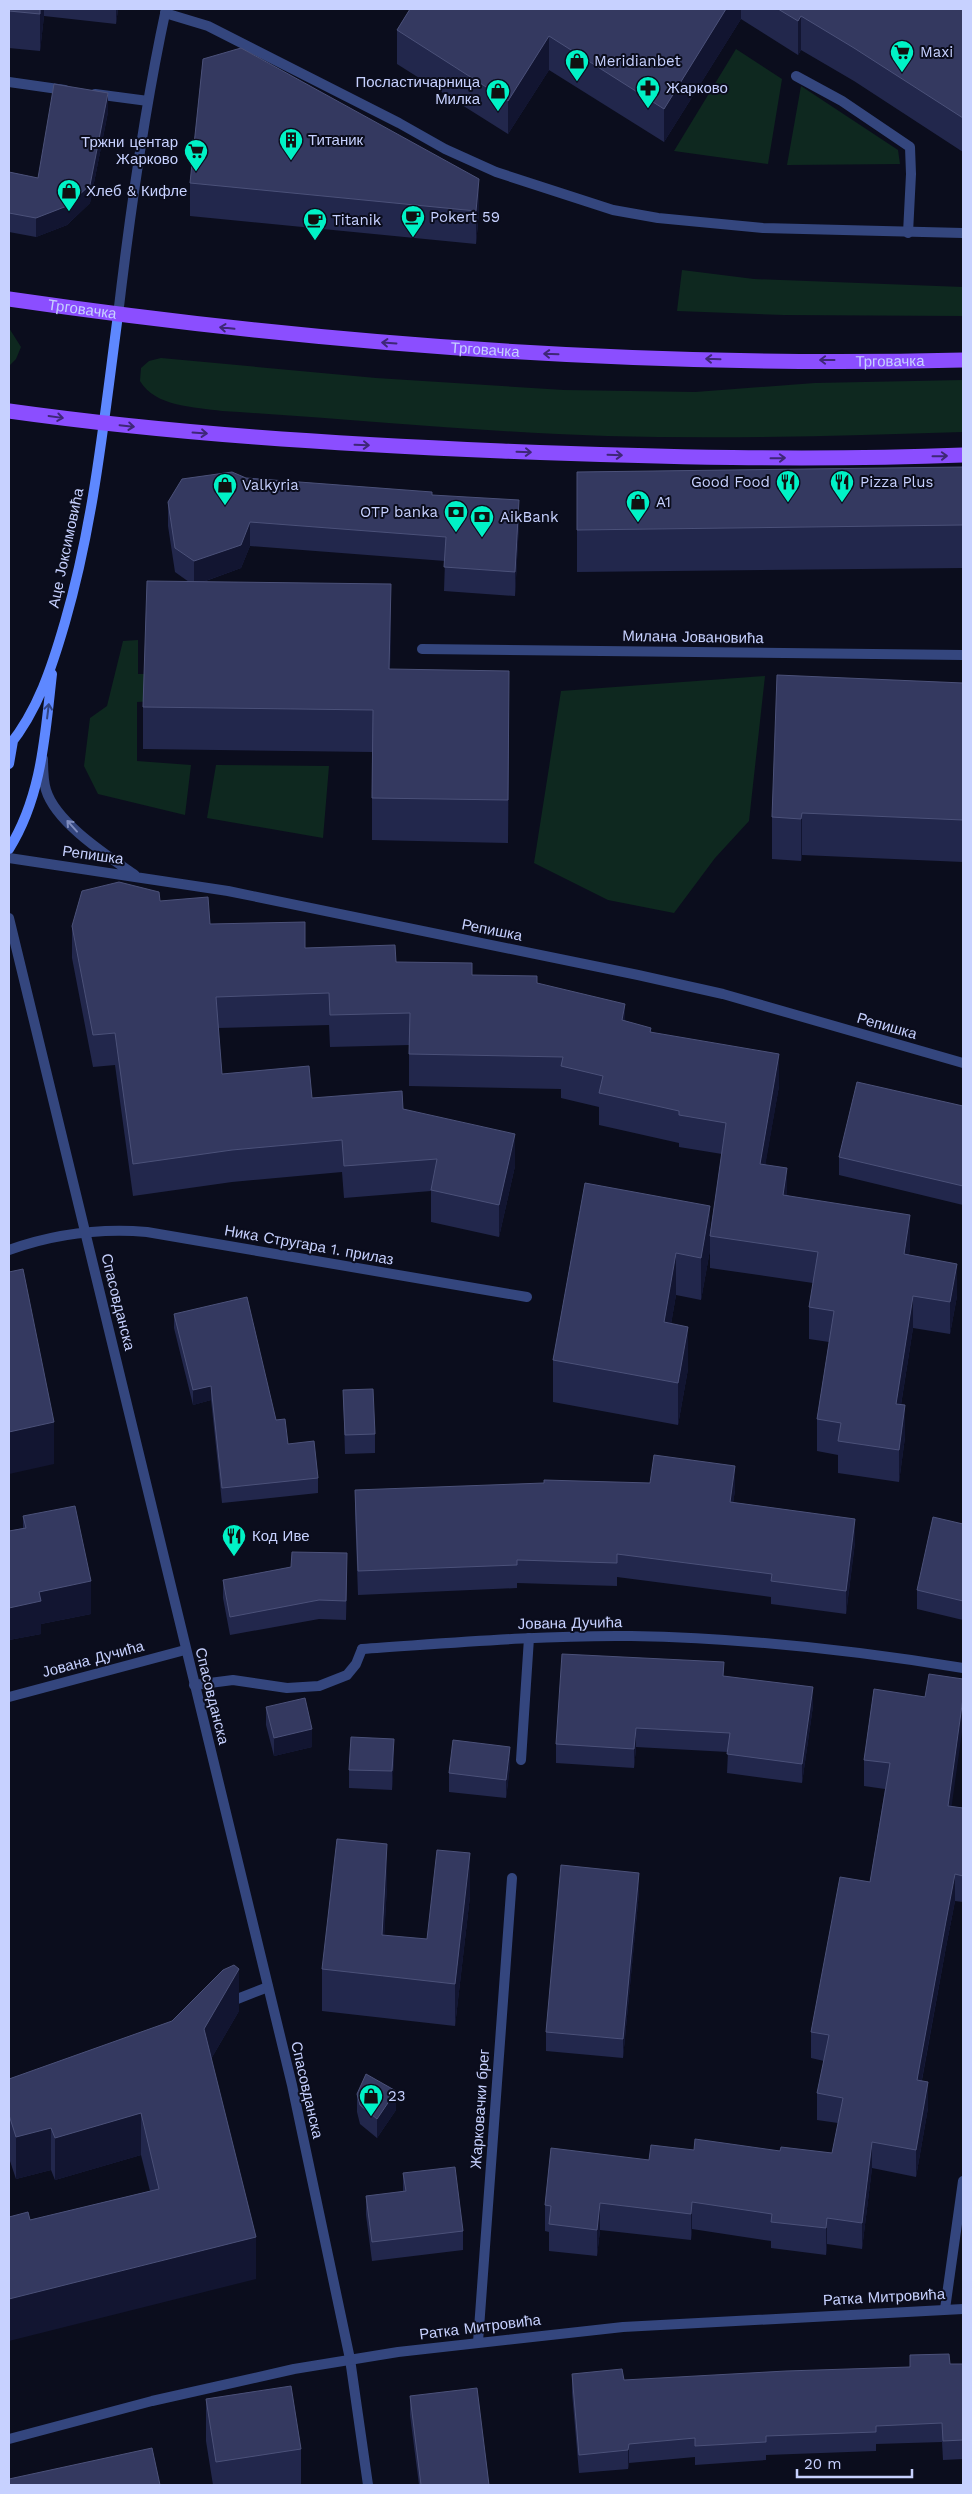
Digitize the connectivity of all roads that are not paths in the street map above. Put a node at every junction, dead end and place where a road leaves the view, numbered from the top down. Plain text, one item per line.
1 (165, 11) edge
2 (796, 76) dead end
3 (9, 82) edge
4 (148, 101) junction
5 (908, 233) junction
6 (963, 233) edge
7 (9, 299) edge
8 (118, 315) junction
9 (963, 360) edge
10 (9, 411) edge
11 (104, 424) junction
12 (963, 455) edge
13 (422, 649) dead end
14 (963, 655) edge
15 (54, 663) junction
16 (11, 744) edge
17 (42, 759) junction
18 (9, 764) edge
19 (9, 849) edge
20 (9, 858) edge
21 (138, 877) junction
22 (9, 918) edge
23 (963, 1063) edge
24 (86, 1232) junction
25 (9, 1250) edge
26 (527, 1297) dead end
27 (529, 1638) junction
28 (185, 1650) junction
29 (963, 1668) edge
30 (194, 1685) junction
31 (9, 1697) edge
32 (521, 1760) dead end
33 (512, 1878) dead end
34 (268, 1987) junction
35 (219, 2007) edge
36 (963, 2181) edge
37 (945, 2308) junction
38 (963, 2309) edge
39 (478, 2342) junction
40 (350, 2359) junction
41 (9, 2439) edge
42 (368, 2485) edge

1 - 4 street
1 - 5 street
2 - 5 street
3 - 4 street
4 - 8 street
5 - 6 street
7 - 8 main road, Трговачка
9 -> 8 main road, Трговачка
8 - 11 main road, Аце Јоксимовића
10 -> 11 main road
11 -> 12 main road
11 - 15 main road, Аце Јоксимовића
13 - 14 street, Милана Јовановића
15 - 16 main road, Аце Јоксимовића
17 -> 15 main road
16 - 18 main road
17 - 19 main road
21 -> 17 street
20 - 21 street, Репишка
21 - 23 street, Репишка
22 - 24 street, Спасовданска
24 - 25 street, Ника Стругара 1. прилаз
24 - 26 street, Ника Стругара 1. прилаз
24 - 28 street, Спасовданска
27 - 29 street, Јована Дучића
27 - 30 street, Јована Дучића
27 - 32 street
28 - 30 street, Спасовданска
28 - 31 street, Јована Дучића
30 - 34 street, Спасовданска
33 - 39 street, Жарковачки брег
34 - 35 street
34 - 40 street, Спасовданска
36 - 37 street
37 - 38 street, Ратка Митровића
37 - 39 street, Ратка Митровића
39 - 40 street, Ратка Митровића
40 - 41 street, Ратка Митровића
40 - 42 street, Спасовданска

